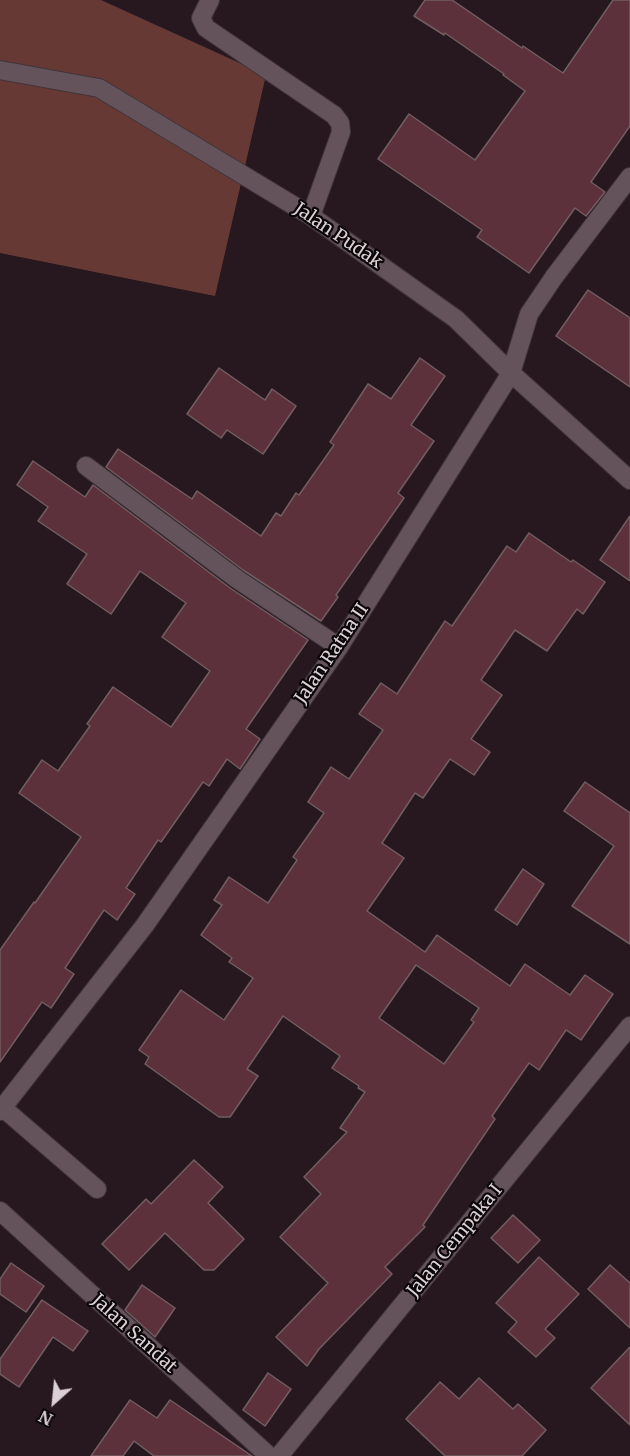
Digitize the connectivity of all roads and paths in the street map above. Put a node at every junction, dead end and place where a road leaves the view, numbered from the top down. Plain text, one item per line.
1 (210, 0) edge
2 (0, 70) edge
3 (630, 177) edge
4 (311, 216) junction
5 (511, 373) junction
6 (86, 466) dead end
7 (630, 480) edge
8 (339, 647) junction
9 (630, 1026) edge
10 (1, 1110) edge
11 (97, 1189) dead end
12 (0, 1211) edge
13 (269, 1456) edge
14 (279, 1456) edge

1 - 4 street
2 - 4 street, Jalan Pudak
3 - 5 street, Jalan Ratna II
4 - 5 street, Jalan Pudak
5 - 7 street, Jalan Pudak
5 - 8 street, Jalan Ratna II
6 - 8 street
8 - 10 street, Jalan Ratna II
9 - 14 street, Jalan Cempaka I
10 - 11 street
12 - 13 street, Jalan Sandat

